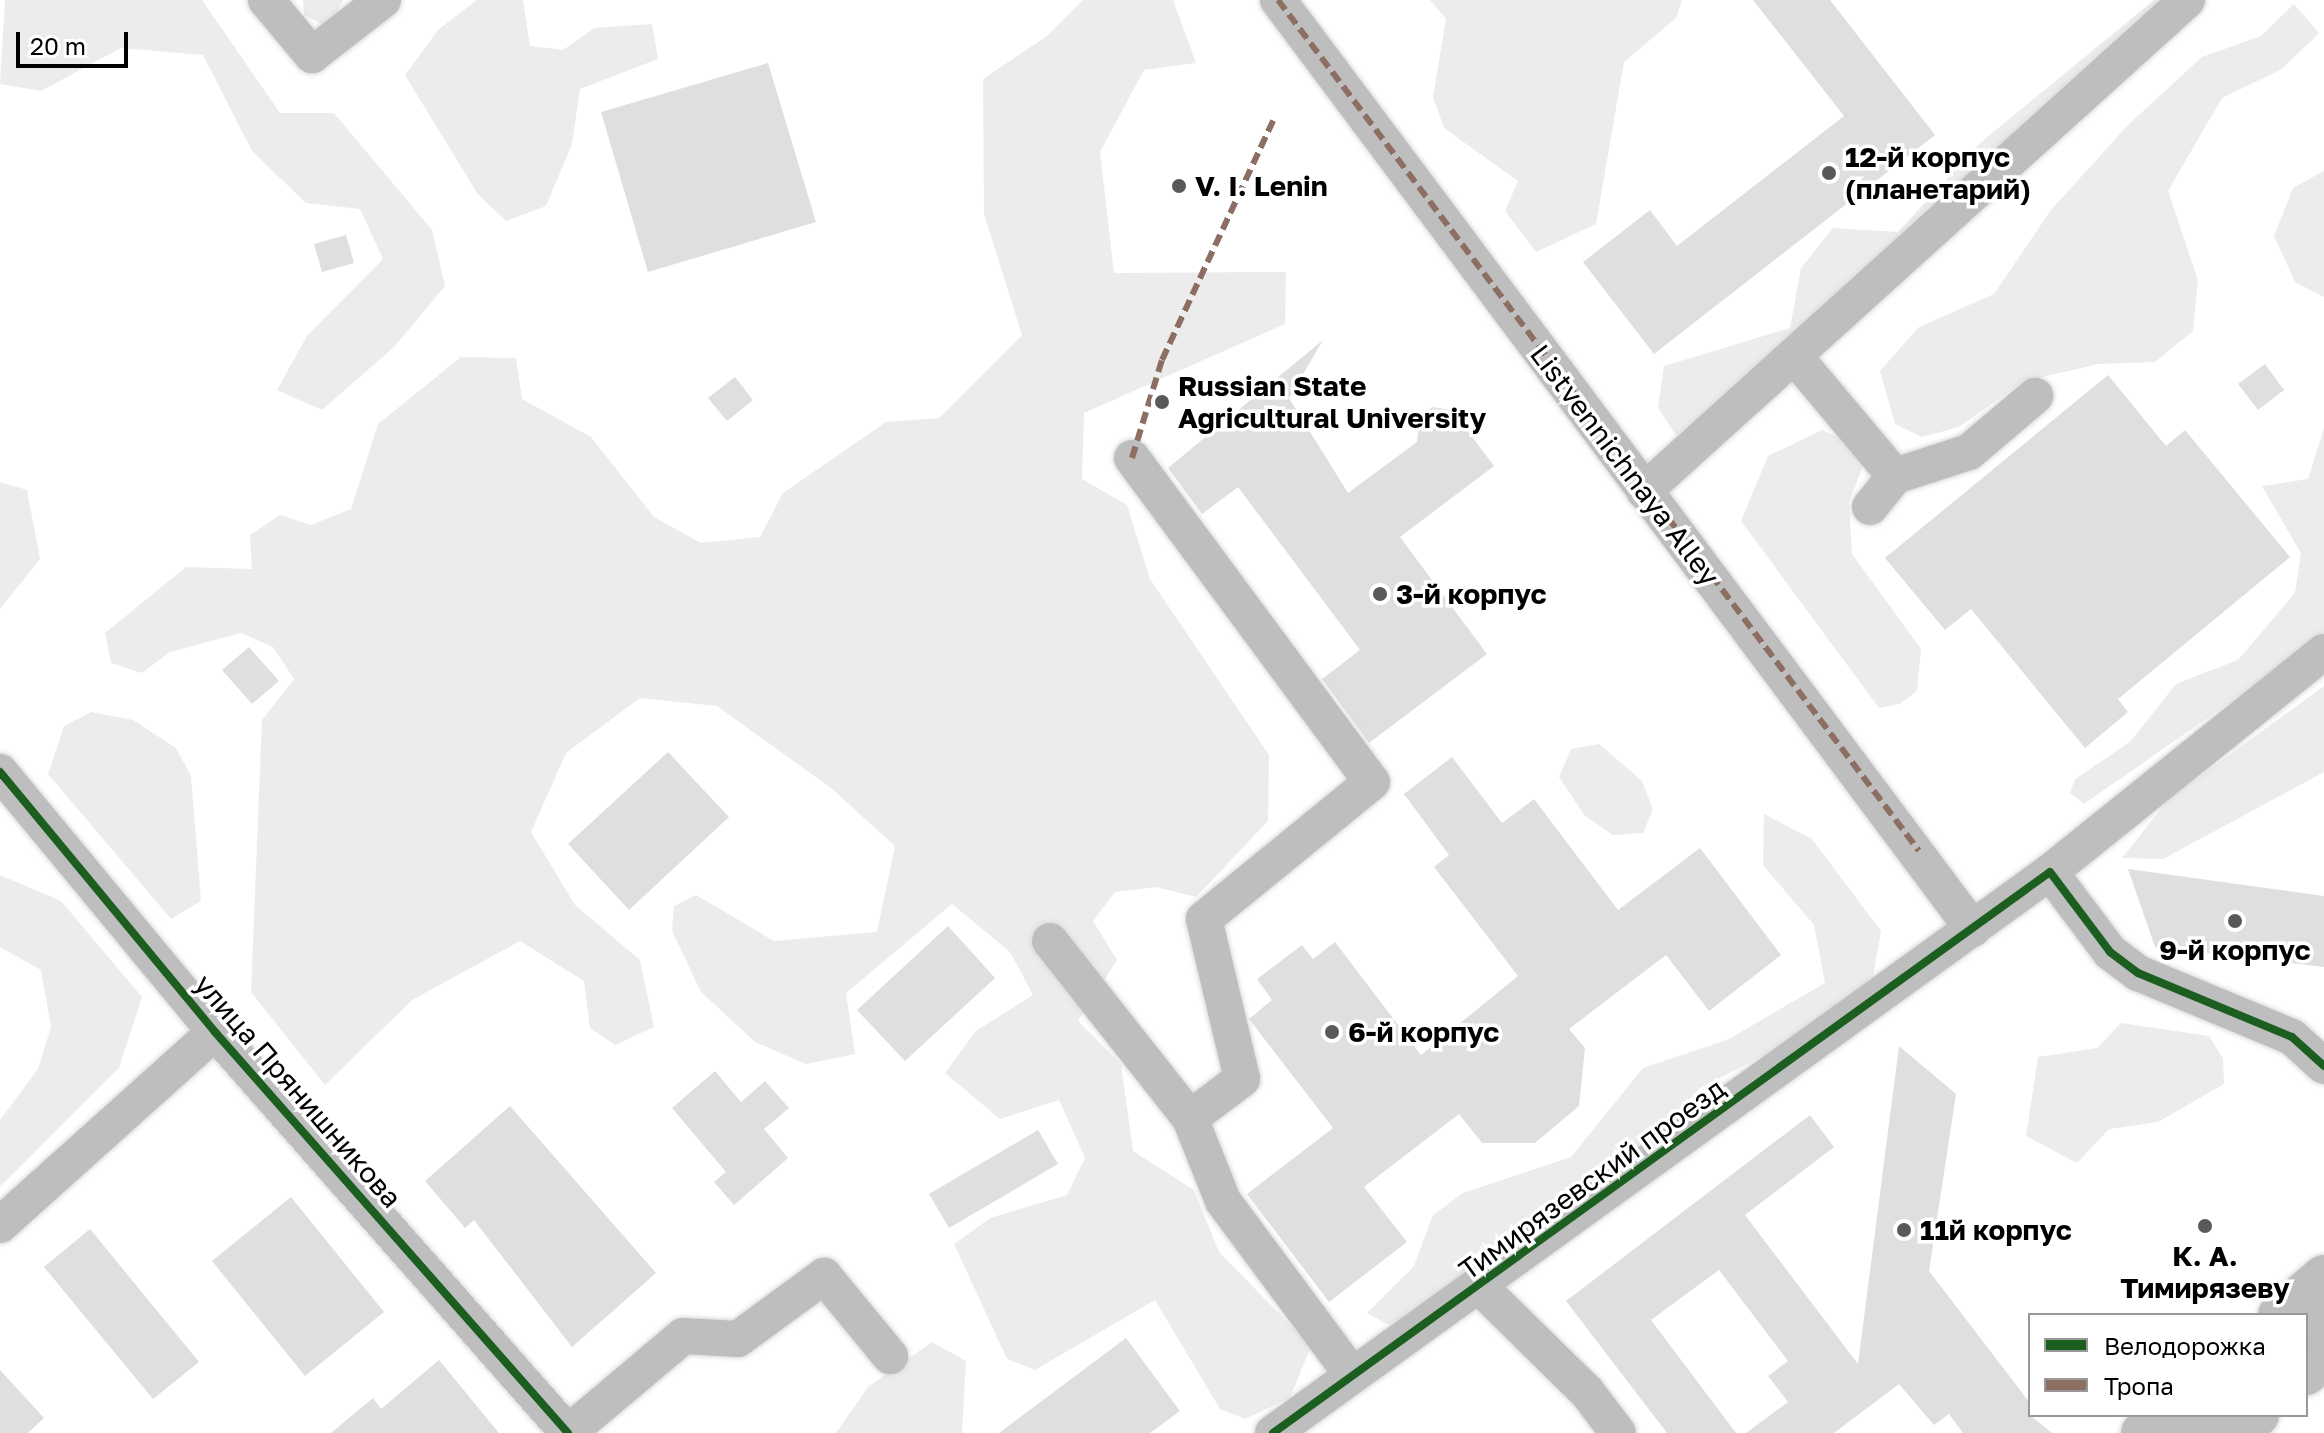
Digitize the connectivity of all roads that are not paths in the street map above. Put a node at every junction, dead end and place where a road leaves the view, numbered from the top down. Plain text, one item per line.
1 (266, 0) edge
2 (383, 0) edge
3 (1278, 0) edge
4 (2187, 0) edge
5 (1795, 357) junction
6 (2035, 396) dead end
7 (1132, 458) dead end
8 (1895, 476) junction
9 (1644, 491) junction
10 (1870, 507) dead end
11 (2324, 652) edge
12 (0, 772) edge
13 (2050, 872) junction
14 (1973, 929) junction
15 (1050, 941) dead end
16 (215, 1032) junction
17 (2324, 1066) edge
18 (1190, 1118) junction
19 (0, 1225) edge
20 (2324, 1277) edge
21 (1480, 1287) junction
22 (2282, 1313) edge
23 (2324, 1317) edge
24 (2308, 1331) edge
25 (890, 1356) dead end
26 (2324, 1357) edge
27 (2308, 1371) edge
28 (1352, 1375) junction
29 (2162, 1417) edge
30 (2208, 1417) edge
31 (2255, 1417) edge
32 (568, 1433) edge
33 (1273, 1433) edge
34 (1618, 1433) edge
35 (2143, 1433) edge
36 (2189, 1433) edge
37 (2236, 1433) edge

1 - 2 street
3 - 9 street, Listvennichnaya Alley
4 - 5 street
5 - 8 street
5 - 9 street
6 - 8 street
7 - 18 street
8 - 10 street
9 - 14 street, Listvennichnaya Alley
11 - 13 street, Тимирязевский проезд
12 - 16 street, улица Прянишникова
13 - 14 street, Тимирязевский проезд
13 - 17 street
14 - 21 street, Тимирязевский проезд
15 - 18 street
16 - 19 street
16 - 32 street, улица Прянишникова
18 - 28 street
20 - 22 main road
21 - 28 street, Тимирязевский проезд
21 - 34 street
23 - 24 street
25 - 32 street
26 - 27 main road
28 - 33 street, Тимирязевский проезд
29 - 35 main road
30 - 36 street
31 - 37 main road

